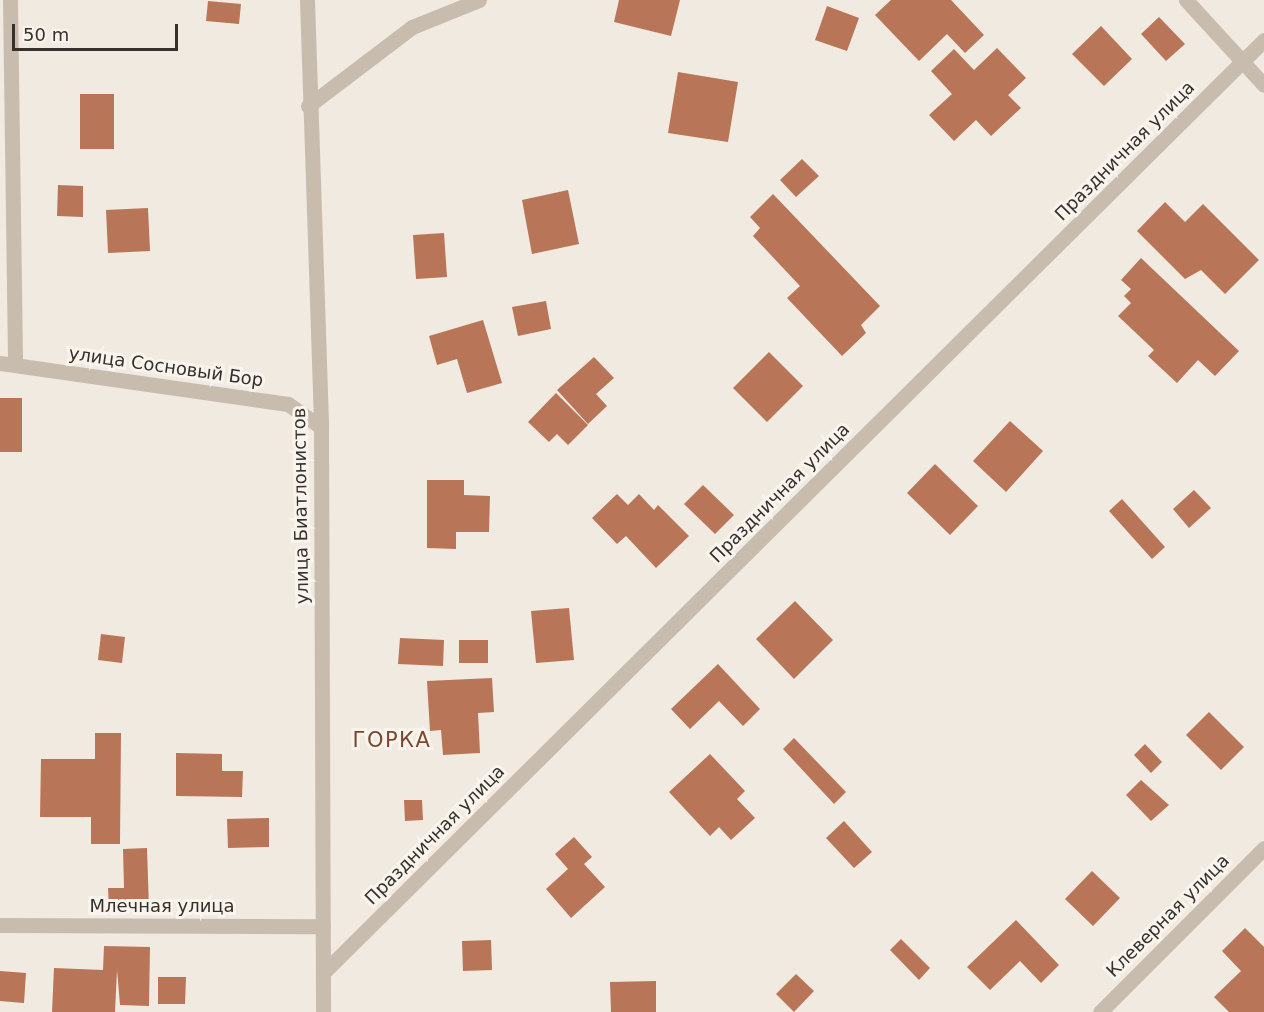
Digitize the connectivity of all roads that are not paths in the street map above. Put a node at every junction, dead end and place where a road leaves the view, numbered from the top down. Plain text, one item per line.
1 (10, 0) edge
2 (307, 0) edge
3 (479, 0) edge
4 (1186, 0) edge
5 (1264, 40) edge
6 (1242, 63) junction
7 (1264, 85) edge
8 (308, 106) junction
9 (8, 364) edge
10 (321, 427) junction
11 (1264, 848) edge
12 (0, 925) edge
13 (323, 926) junction
14 (323, 974) junction
15 (323, 1012) edge
16 (1100, 1012) edge

1 - 9 street
2 - 8 street, улица Биатлонистов
3 - 8 street
4 - 6 street
5 - 6 street, Праздничная улица
6 - 7 street
6 - 14 street, Праздничная улица
8 - 10 street, улица Биатлонистов
9 - 10 street, улица Сосновый Бор
10 - 13 street, улица Биатлонистов
11 - 16 street, Клеверная улица
12 - 13 street, Млечная улица
13 - 14 street, улица Биатлонистов
14 - 15 street, улица Биатлонистов

